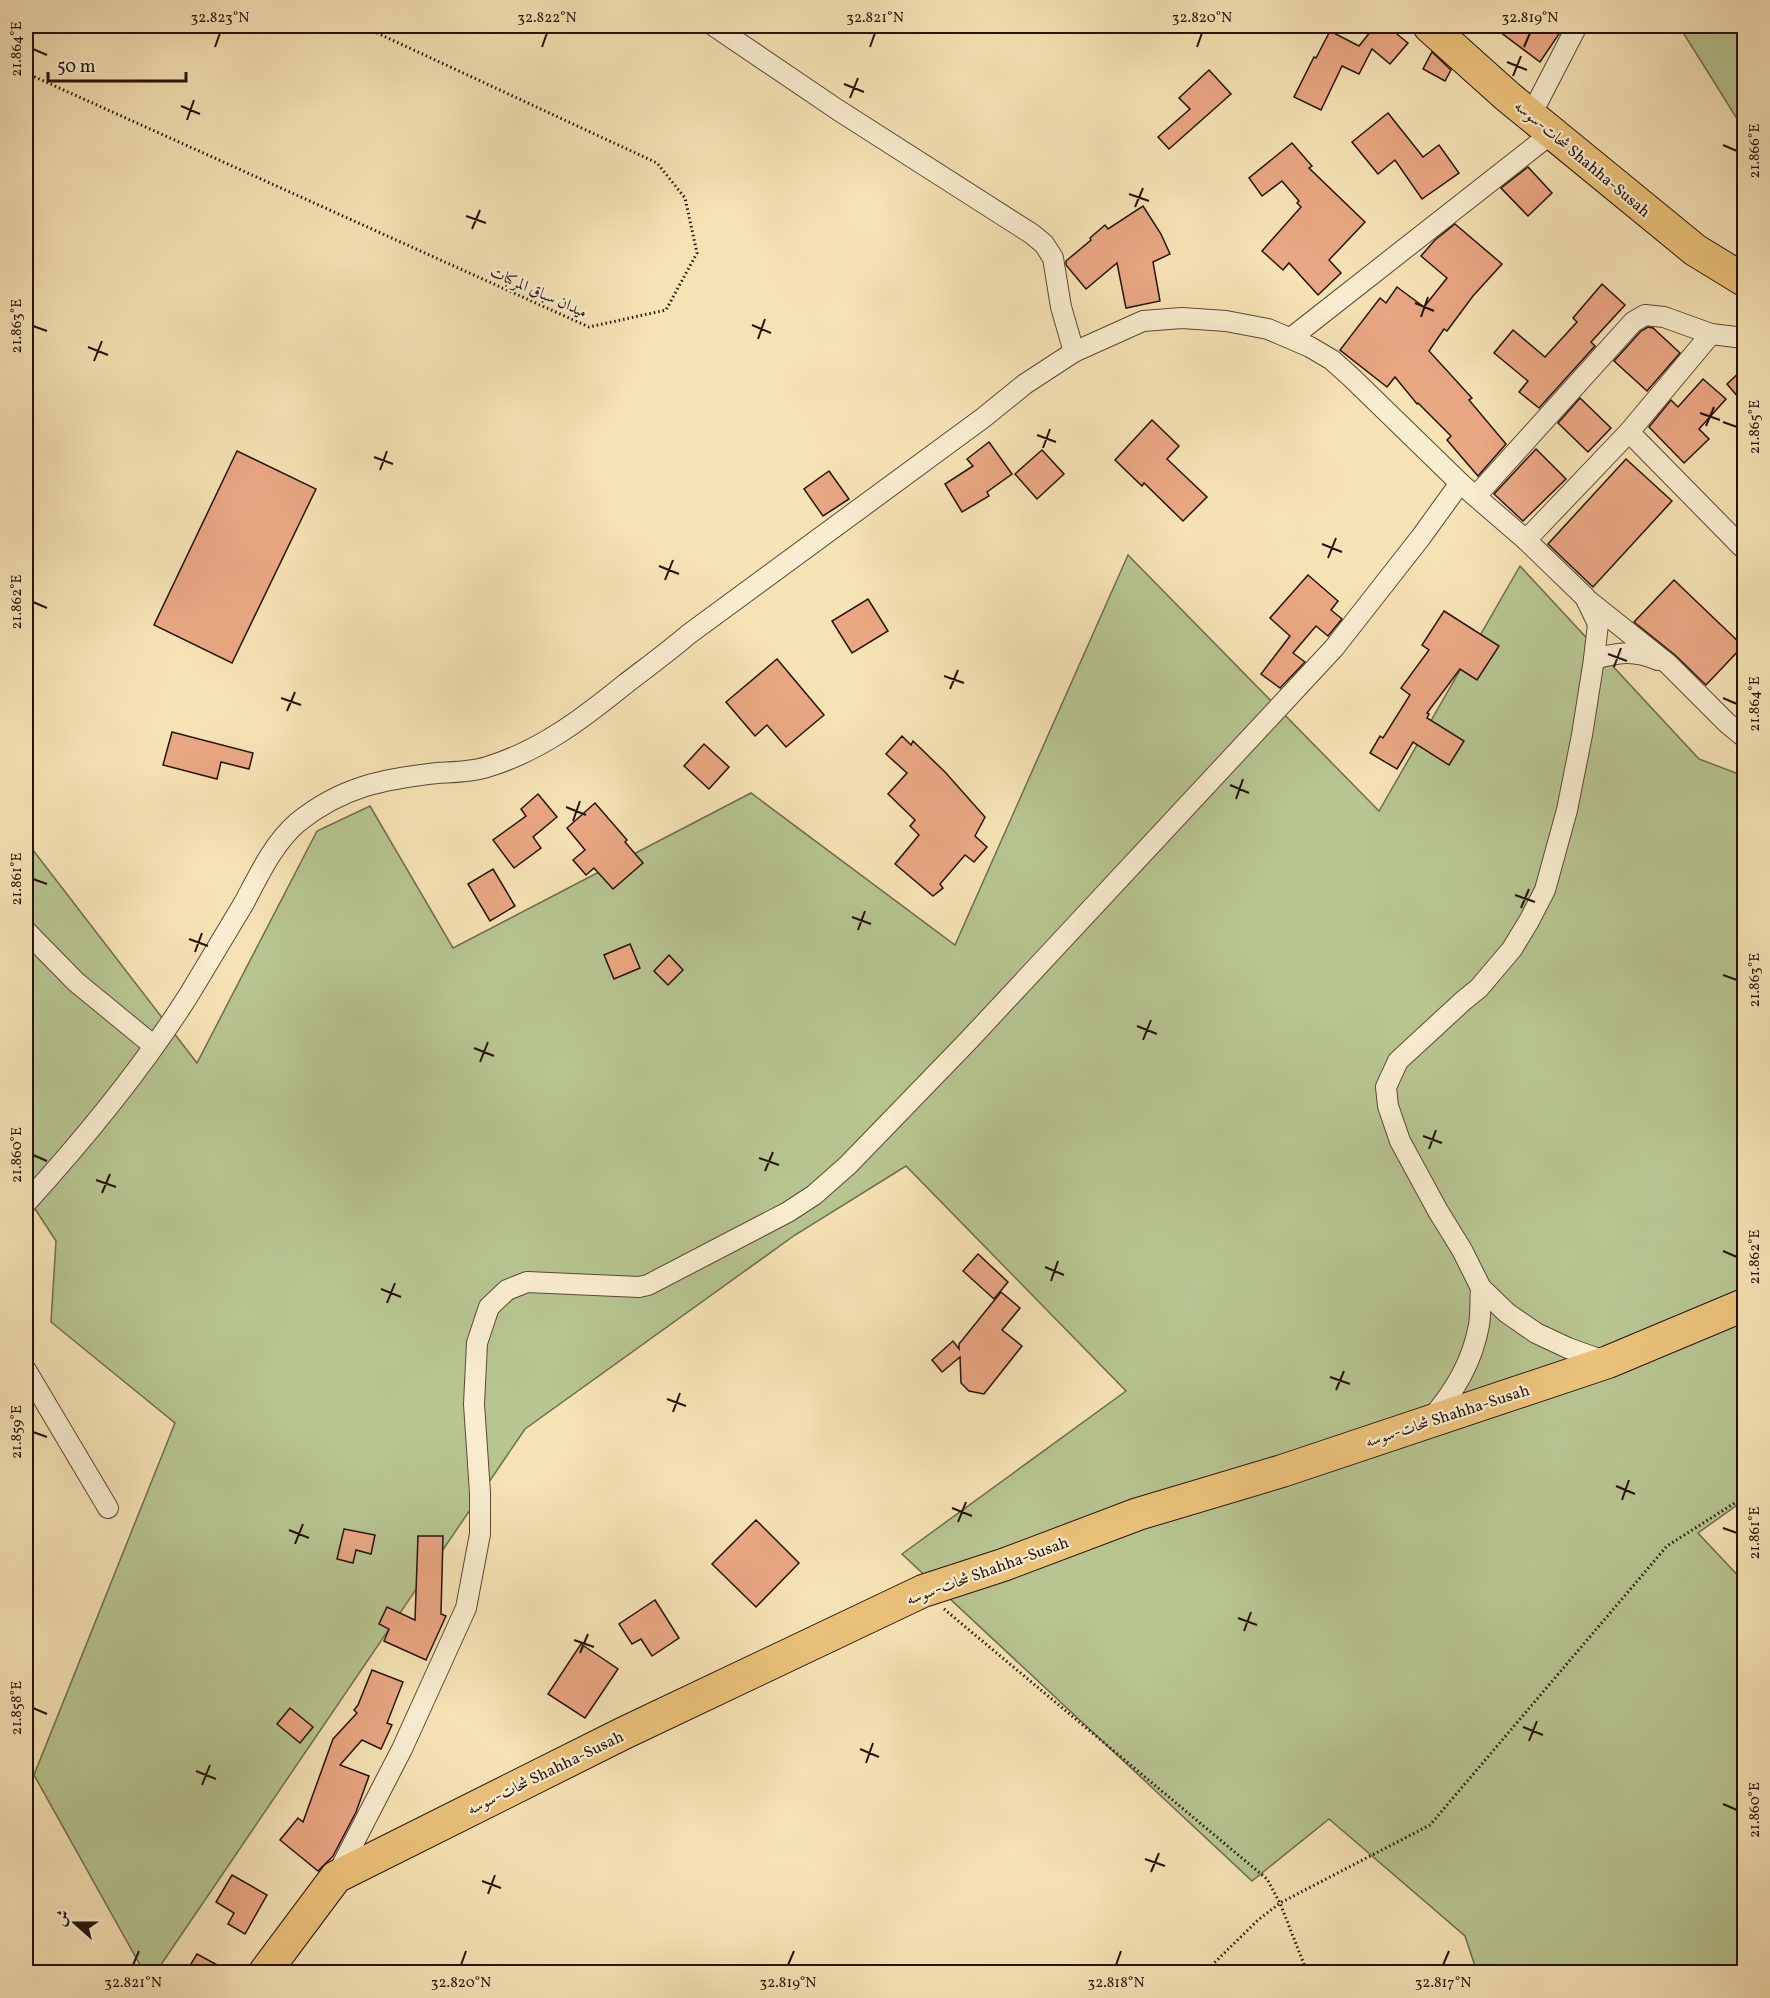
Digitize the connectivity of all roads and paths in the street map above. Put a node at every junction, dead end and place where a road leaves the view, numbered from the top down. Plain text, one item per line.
1 (362, 26) edge
2 (714, 26) edge
3 (1429, 26) edge
4 (1577, 26) edge
5 (26, 73) edge
6 (1542, 124) junction
7 (1744, 280) edge
8 (1712, 334) junction
9 (1292, 338) junction
10 (1744, 338) edge
11 (1074, 352) junction
12 (1629, 432) junction
13 (1460, 483) junction
14 (1476, 496) junction
15 (1526, 540) junction
16 (1742, 548) dead end
17 (1585, 597) junction
18 (1594, 659) junction
19 (1668, 664) junction
20 (1744, 737) edge
21 (26, 931) edge
22 (154, 1046) junction
23 (26, 1203) edge
24 (1481, 1288) junction
25 (1744, 1305) edge
26 (1608, 1362) junction
27 (26, 1370) edge
28 (1431, 1420) junction
29 (1744, 1497) edge
30 (108, 1508) dead end
31 (923, 1591) junction
32 (336, 1877) junction
33 (1280, 1903) junction
34 (265, 1972) edge
35 (1205, 1972) edge
36 (1307, 1972) edge

1 - 5 path, ميدان سباق المركبات
2 - 11 street
3 - 6 main road, شحات-سوسه Shahha-Susah
4 - 6 street
6 - 7 main road, شحات-سوسه Shahha-Susah
6 - 9 street
8 - 10 street
8 - 12 street
8 - 14 street
9 - 11 street
9 - 13 street
11 - 22 street
12 - 15 street
12 - 16 street
13 - 14 street
13 - 32 street
14 - 15 street
15 - 17 street
17 - 18 street
17 - 19 street
18 - 19 street
18 - 24 street
19 - 20 street
21 - 22 street
22 - 23 street
24 - 26 street
24 - 28 street
25 - 26 main road, شحات-سوسه Shahha-Susah
26 - 28 main road, شحات-سوسه Shahha-Susah
27 - 30 street
28 - 31 main road, شحات-سوسه Shahha-Susah
29 - 33 path
31 - 32 main road, شحات-سوسه Shahha-Susah
31 - 33 path
32 - 34 main road, شحات-سوسه Shahha-Susah
33 - 35 path
33 - 36 path

